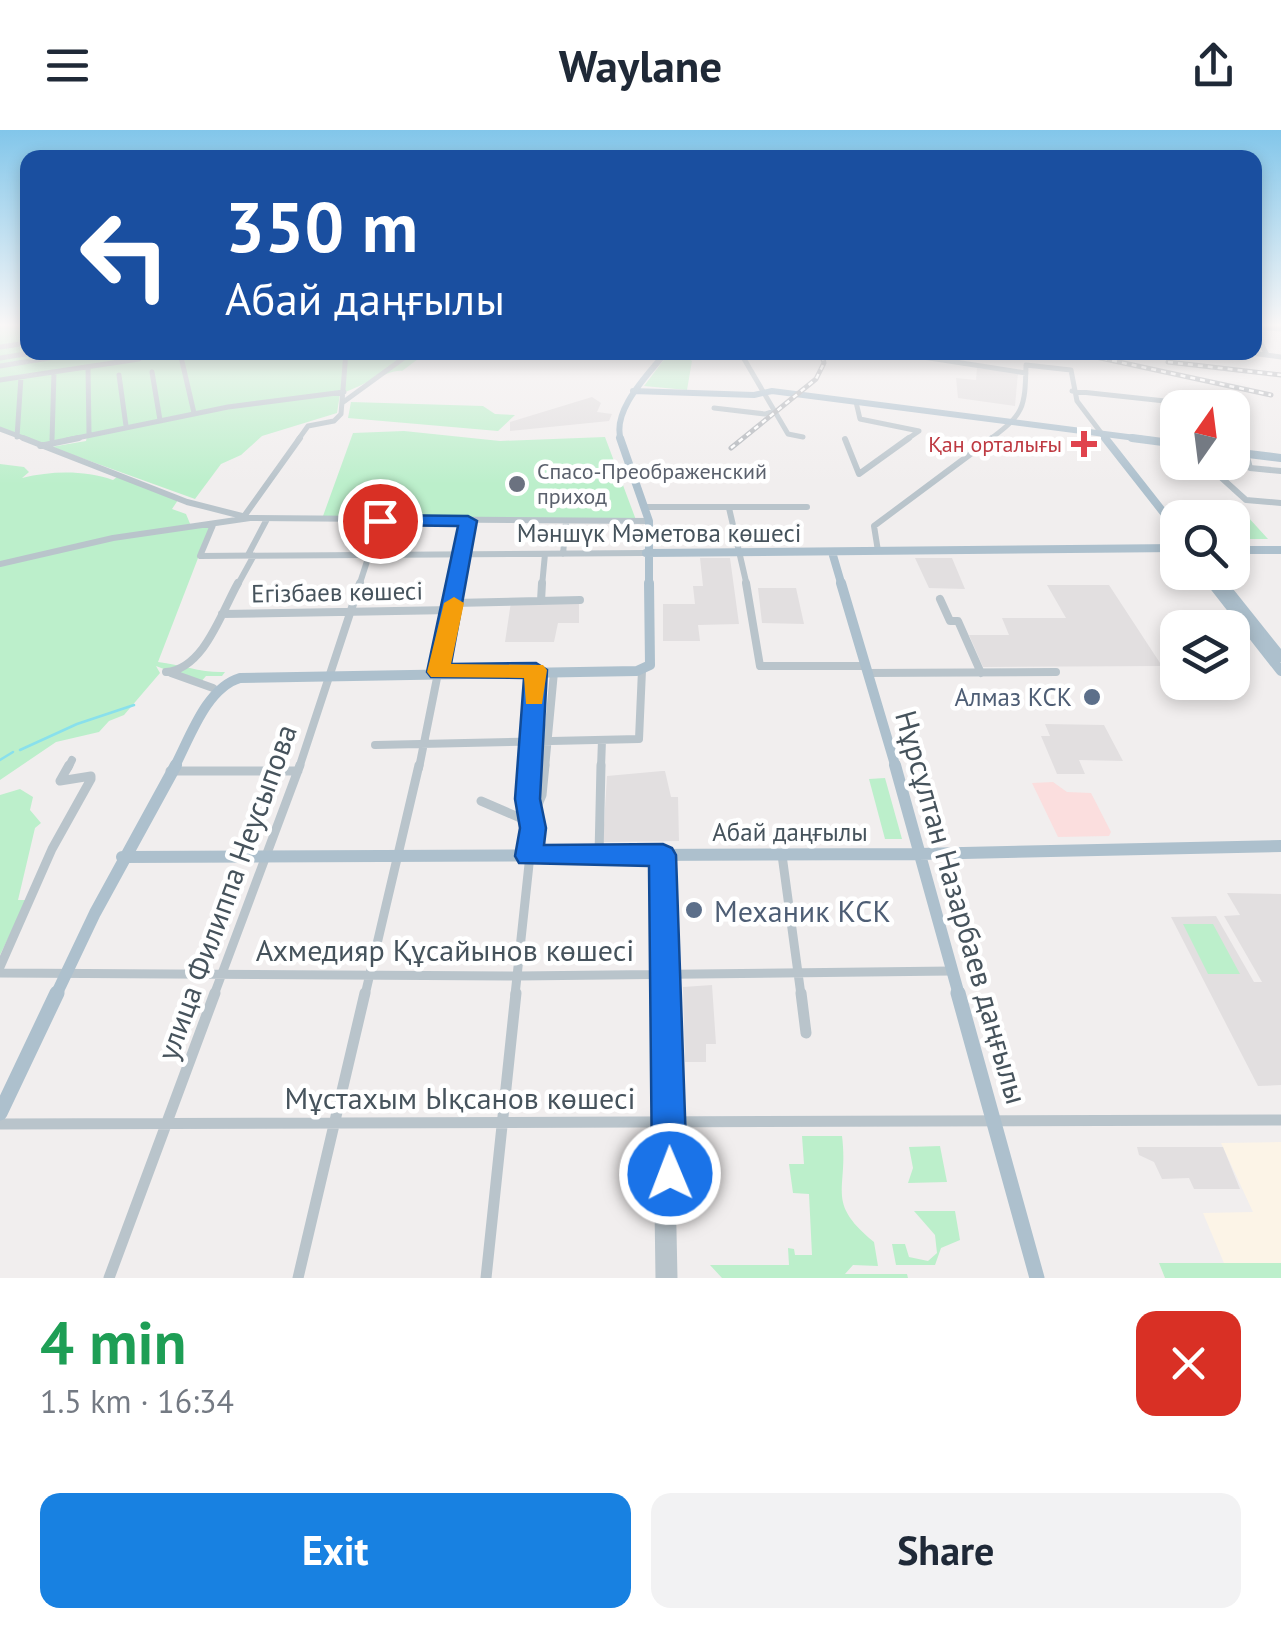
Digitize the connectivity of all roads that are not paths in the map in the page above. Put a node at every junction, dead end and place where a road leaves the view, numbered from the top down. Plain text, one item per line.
1 (22, 377) joint
2 (54, 377) edge
3 (88, 377) edge
4 (120, 377) edge
5 (153, 377) edge
6 (186, 377) edge
7 (345, 377) edge
8 (379, 377) edge
9 (644, 377) edge
10 (754, 377) edge
11 (1026, 377) edge
12 (1071, 377) edge
13 (0, 380) edge
14 (633, 391) junction
15 (1072, 391) junction
16 (344, 392) junction
17 (763, 393) junction
18 (1160, 400) edge
19 (856, 402) junction
20 (342, 404) junction
21 (714, 408) dead end
22 (774, 410) junction
23 (194, 413) junction
24 (160, 420) junction
25 (1015, 423) junction
26 (126, 426) junction
27 (0, 429) edge
28 (90, 433) junction
29 (1102, 434) junction
30 (17, 436) junction
31 (802, 437) dead end
32 (845, 439) dead end
33 (52, 440) junction
34 (1160, 442) edge
35 (40, 446) junction
36 (1250, 454) edge
37 (1281, 458) edge
38 (1250, 468) edge
39 (1281, 471) edge
40 (1224, 480) edge
41 (635, 488) junction
42 (1281, 503) edge
43 (807, 506) dead end
44 (646, 507) junction
45 (729, 508) junction
46 (1160, 509) edge
47 (248, 517) junction
48 (267, 519) junction
49 (380, 521) junction
50 (468, 521) junction
51 (566, 522) junction
52 (647, 522) junction
53 (213, 526) junction
54 (1160, 550) edge
55 (1250, 550) edge
56 (1281, 550) edge
57 (832, 552) junction
58 (878, 552) junction
59 (648, 553) junction
60 (740, 553) junction
61 (545, 554) junction
62 (563, 554) junction
63 (460, 555) junction
64 (251, 556) junction
65 (370, 557) junction
66 (0, 564) edge
67 (1219, 590) edge
68 (1226, 590) edge
69 (940, 598) dead end
70 (580, 600) dead end
71 (541, 601) junction
72 (453, 606) junction
73 (352, 612) junction
74 (222, 614) junction
75 (1267, 646) junction
76 (1281, 657) edge
77 (642, 668) junction
78 (867, 669) junction
79 (1281, 670) edge
80 (554, 671) junction
81 (536, 672) junction
82 (1056, 672) dead end
83 (438, 673) junction
84 (981, 673) junction
85 (331, 674) junction
86 (213, 693) junction
87 (602, 740) junction
88 (531, 741) junction
89 (549, 741) junction
90 (423, 744) junction
91 (375, 745) dead end
92 (72, 760) dead end
93 (169, 771) junction
94 (298, 771) junction
95 (481, 800) dead end
96 (532, 821) junction
97 (1281, 846) edge
98 (919, 854) junction
99 (599, 855) junction
100 (659, 855) junction
101 (782, 855) junction
102 (267, 856) junction
103 (398, 856) junction
104 (529, 856) junction
105 (122, 857) junction
106 (0, 970) edge
107 (951, 971) junction
108 (371, 972) junction
109 (800, 972) junction
110 (62, 973) junction
111 (661, 974) junction
112 (224, 975) junction
113 (518, 976) junction
114 (806, 1033) dead end
115 (0, 1096) edge
116 (0, 1113) edge
117 (1281, 1120) edge
118 (994, 1121) junction
119 (502, 1122) junction
120 (664, 1122) junction
121 (168, 1123) junction
122 (334, 1123) junction
123 (0, 1124) edge
124 (110, 1278) edge
125 (298, 1278) edge
126 (486, 1278) edge
127 (661, 1278) edge
128 (672, 1278) edge
129 (1038, 1278) edge

1 - 13 street
1 - 30 street
2 - 33 street
3 - 28 street
4 - 26 street
5 - 24 street
6 - 23 street
7 - 16 street
8 - 20 street
9 - 14 main road
10 - 17 street
11 - 25 street
12 - 15 street
14 - 17 main road
14 - 41 main road
15 - 18 street
15 - 29 street
16 - 20 street
16 - 23 street
17 - 19 main road
17 - 22 street
19 - 25 main road
19 - 32 street
20 - 47 street
21 - 22 street
22 - 31 street
23 - 24 street
24 - 26 street
25 - 29 main road
25 - 58 street
26 - 28 street
27 - 30 street
28 - 33 street
29 - 34 main road
29 - 46 main road
30 - 35 street
33 - 35 street
35 - 47 street
36 - 37 main road
38 - 39 street
40 - 42 street
41 - 44 main road
41 - 52 main road
43 - 45 street
44 - 45 street
44 - 52 main road
45 - 60 street
47 - 48 street
47 - 53 street
48 - 49 street
48 - 64 street
49 - 50 street
49 - 65 street, улица Филиппа Неусыпова
50 - 51 street
50 - 63 street
51 - 52 street
51 - 62 street
52 - 59 main road
53 - 64 street, Мәншүк Мәметова көшесі
53 - 66 street
54 - 58 main road, Мәншүк Мәметова көшесі
55 - 56 main road
57 - 58 main road, Мәншүк Мәметова көшесі
57 - 60 main road, Мәншүк Мәметова көшесі
57 - 78 main road, Нұрсұлтан Назарбаев даңғылы
59 - 60 main road, Мәншүк Мәметова көшесі
59 - 62 street, Мәншүк Мәметова көшесі
59 - 77 main road
60 - 78 street
61 - 62 street, Мәншүк Мәметова көшесі
61 - 63 street, Мәншүк Мәметова көшесі
61 - 71 street
63 - 65 street, Мәншүк Мәметова көшесі
63 - 72 street
64 - 65 street, Мәншүк Мәметова көшесі
64 - 74 street
65 - 73 street, улица Филиппа Неусыпова
67 - 75 main road
68 - 75 main road
69 - 84 street
70 - 71 street, Егізбаев көшесі
71 - 72 street, Егізбаев көшесі
72 - 73 street, Егізбаев көшесі
72 - 83 street
73 - 74 street, Егізбаев көшесі
73 - 85 street, улица Филиппа Неусыпова
74 - 86 street
75 - 76 main road
75 - 79 main road
77 - 80 main road
77 - 87 street
78 - 84 street
78 - 98 main road, Нұрсұлтан Назарбаев даңғылы
80 - 81 main road
80 - 89 street
81 - 83 main road
81 - 88 street
82 - 84 street
83 - 85 main road
83 - 90 street
85 - 86 main road
85 - 94 street, улица Филиппа Неусыпова
86 - 93 main road
86 - 93 main road
87 - 89 street
87 - 99 street
88 - 89 street
88 - 90 street
88 - 96 street
89 - 96 street
90 - 91 street
90 - 103 street
92 - 106 street
93 - 94 street
93 - 105 main road
94 - 102 street, улица Филиппа Неусыпова
95 - 96 street
96 - 104 street
97 - 98 main road, Абай даңғылы
98 - 101 main road, Абай даңғылы
98 - 107 main road, Нұрсұлтан Назарбаев даңғылы
99 - 100 main road, Абай даңғылы
99 - 104 main road, Абай даңғылы
100 - 101 main road, Абай даңғылы
100 - 111 street
101 - 109 street
102 - 103 main road, Абай даңғылы
102 - 105 main road, Абай даңғылы
102 - 112 street, улица Филиппа Неусыпова
103 - 104 main road, Абай даңғылы
103 - 108 street
104 - 113 street
105 - 110 main road
106 - 110 street, Ахмедияр Құсайынов көшесі
107 - 109 street, Ахмедияр Құсайынов көшесі
107 - 118 main road, Нұрсұлтан Назарбаев даңғылы
108 - 112 street, Ахмедияр Құсайынов көшесі
108 - 113 street, Ахмедияр Құсайынов көшесі
108 - 122 street
109 - 111 street, Ахмедияр Құсайынов көшесі
109 - 114 street
110 - 112 street, Ахмедияр Құсайынов көшесі
110 - 115 main road
110 - 116 main road
111 - 113 street, Ахмедияр Құсайынов көшесі
111 - 120 street
112 - 121 street, улица Филиппа Неусыпова
113 - 119 street
117 - 118 street, Мұстахым Ықсанов көшесі
118 - 120 street, Мұстахым Ықсанов көшесі
118 - 129 main road, Нұрсұлтан Назарбаев даңғылы
119 - 120 street, Мұстахым Ықсанов көшесі
119 - 122 street, Мұстахым Ықсанов көшесі
119 - 126 street
120 - 127 street
120 - 128 street
121 - 122 street, Мұстахым Ықсанов көшесі
121 - 123 street, Мұстахым Ықсанов көшесі
121 - 124 street, улица Филиппа Неусыпова
122 - 125 street

